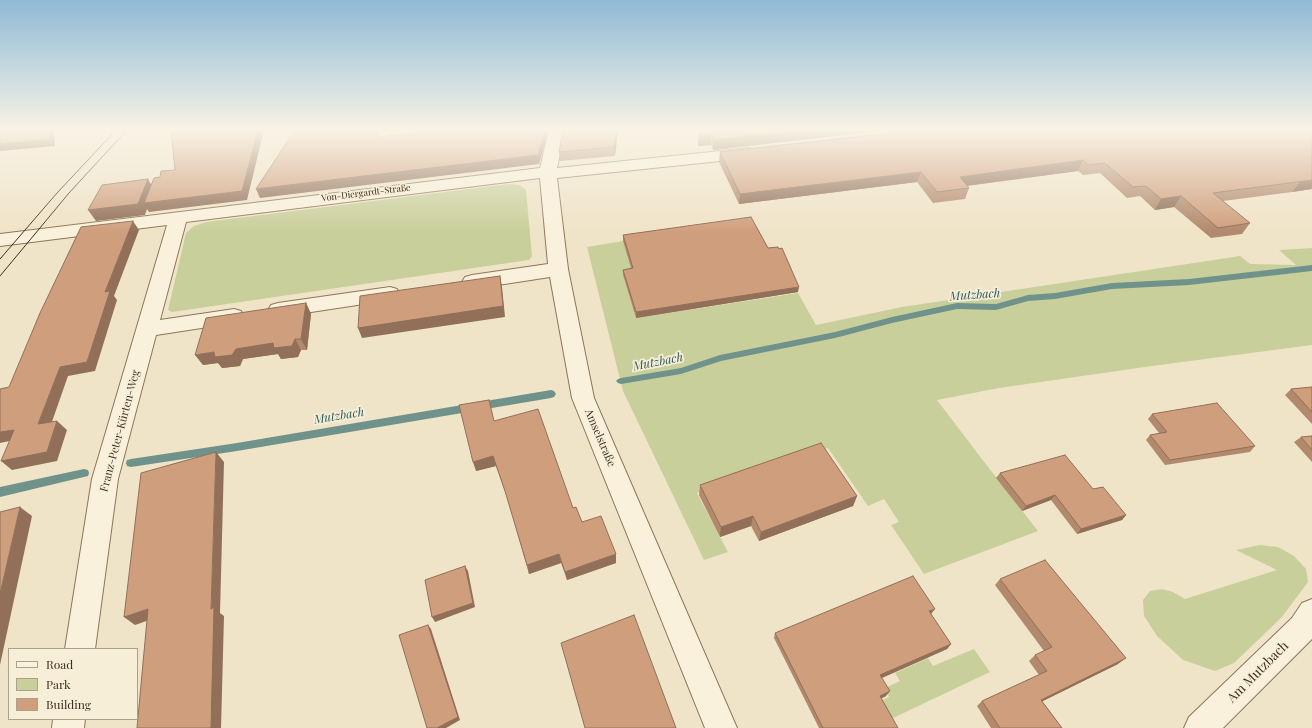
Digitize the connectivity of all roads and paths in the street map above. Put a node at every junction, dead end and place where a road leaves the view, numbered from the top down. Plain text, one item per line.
1 (550, 164) edge
2 (648, 164) edge
3 (548, 172) junction
4 (178, 217) junction
5 (0, 240) edge
6 (558, 269) junction
7 (456, 284) edge
8 (409, 291) edge
9 (147, 329) junction
10 (1312, 613) edge
11 (80, 648) edge
12 (721, 728) edge
13 (1200, 728) edge

1 - 3 street, Amselstraße
2 - 3 street, Von-Diergardt-Straße
3 - 4 street, Von-Diergardt-Straße
3 - 6 street, Amselstraße
4 - 5 street, Von-Diergardt-Straße
4 - 9 street, Franz-Peter-Kürten-Weg
6 - 7 street
6 - 12 street, Amselstraße
8 - 9 street
9 - 11 street, Franz-Peter-Kürten-Weg
10 - 13 street, Am Mutzbach

